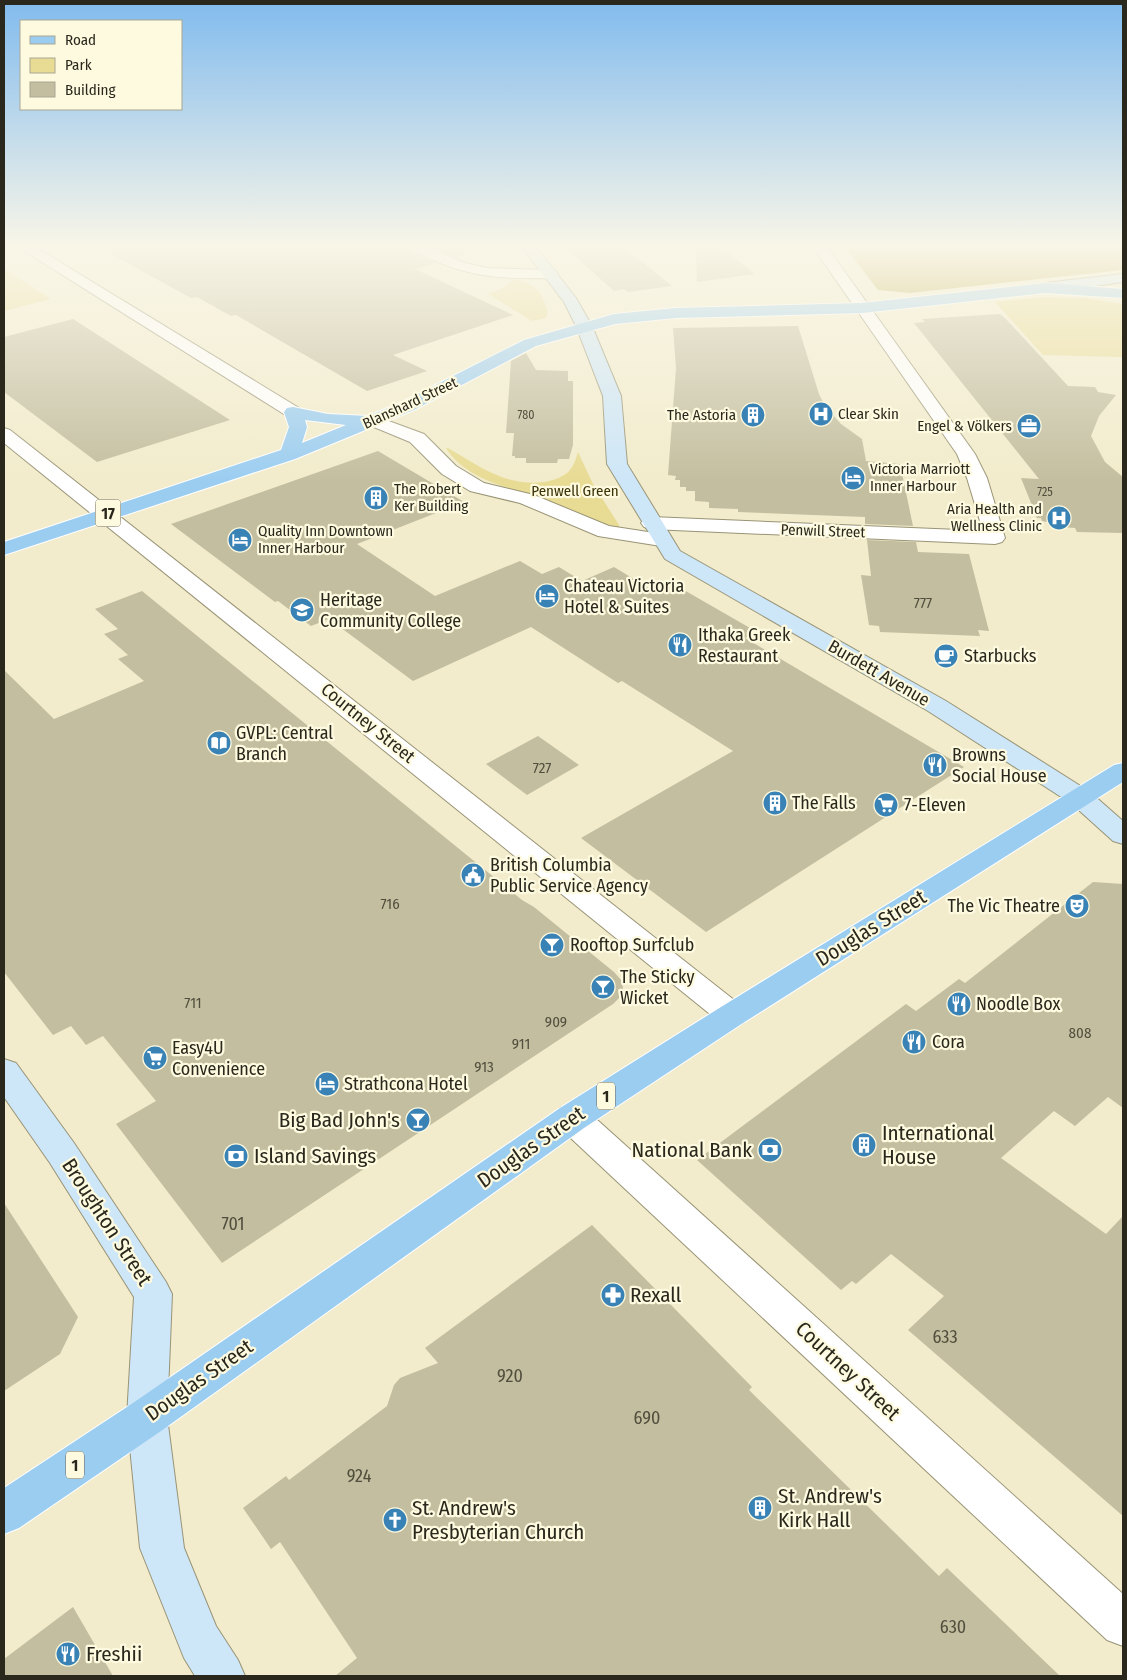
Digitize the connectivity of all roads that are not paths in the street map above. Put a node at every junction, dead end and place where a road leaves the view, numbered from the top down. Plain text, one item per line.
1 (152, 325) edge
2 (587, 325) edge
3 (874, 325) edge
4 (584, 326) junction
5 (293, 412) junction
6 (376, 421) junction
7 (4, 434) edge
8 (288, 455) junction
9 (104, 514) junction
10 (662, 539) junction
11 (4, 549) edge
12 (1123, 771) edge
13 (1081, 798) junction
14 (1123, 835) edge
15 (732, 1015) junction
16 (4, 1072) edge
17 (572, 1118) junction
18 (146, 1417) junction
19 (4, 1513) edge
20 (1123, 1624) edge
21 (222, 1676) edge

1 - 5 street
2 - 4 main road, Blanshard Street / 17
3 - 10 street, Penwill Street
4 - 6 main road, Blanshard Street / 17
4 - 10 street
5 - 6 main road
5 - 8 main road
6 - 8 main road, Blanshard Street / 17
6 - 10 street, Burdett Avenue
7 - 9 street, Courtney Street
8 - 9 main road, Blanshard Street / 17
9 - 11 main road, Blanshard Street / 17
9 - 15 street, Courtney Street
10 - 13 street, Burdett Avenue
12 - 13 main road, Douglas Street / 1
13 - 14 street, Burdett Avenue
13 - 15 main road, Douglas Street / 1
15 - 17 main road, Douglas Street / 1
16 - 18 street, Broughton Street
17 - 18 main road, Douglas Street / 1
17 - 20 street, Courtney Street
18 - 19 main road, Douglas Street / 1
18 - 21 street, Broughton Street

